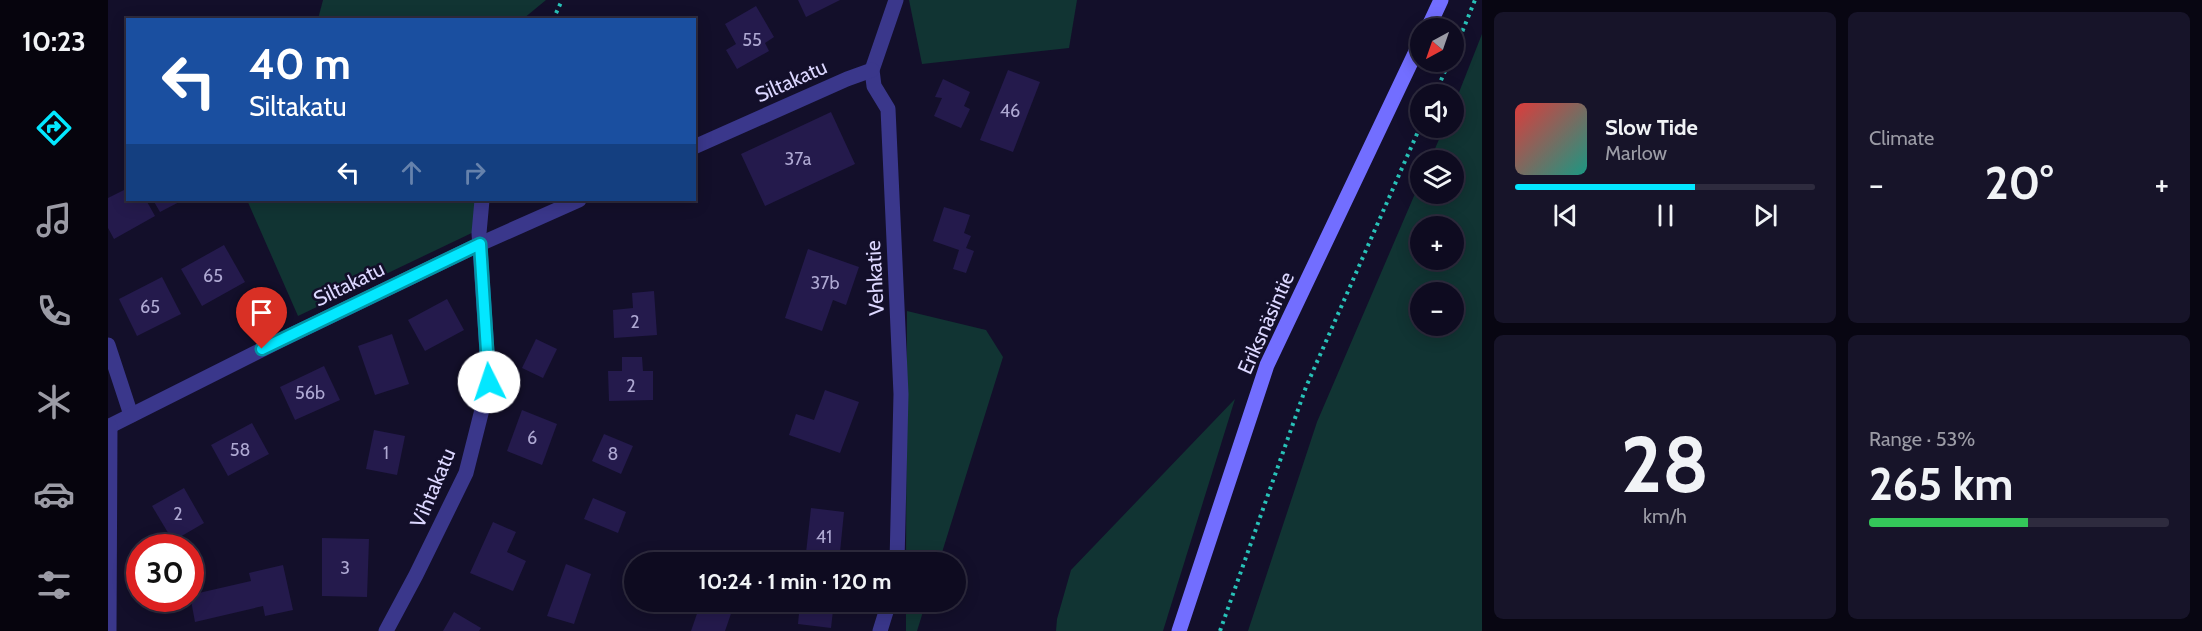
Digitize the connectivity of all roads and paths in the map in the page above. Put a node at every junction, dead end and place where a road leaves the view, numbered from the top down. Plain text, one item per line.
1 (562, 0) edge
2 (896, 0) edge
3 (1441, 0) edge
4 (1475, 0) edge
5 (554, 18) edge
6 (1433, 18) edge
7 (1464, 27) edge
8 (1410, 64) edge
9 (872, 70) junction
10 (1415, 138) edge
11 (696, 146) edge
12 (482, 201) edge
13 (577, 201) edge
14 (480, 244) junction
15 (108, 345) edge
16 (131, 415) junction
17 (109, 427) edge
18 (897, 552) edge
19 (886, 612) edge
20 (109, 631) edge
21 (386, 631) edge
22 (880, 631) edge
23 (1179, 631) edge
24 (1220, 631) edge

1 - 5 path
2 - 9 street
3 - 6 street
4 - 7 path
8 - 23 street, Eriksnäsintie
9 - 11 street, Siltakatu
9 - 18 street, Vehkatie
10 - 24 path
12 - 14 street, Vihtakatu
13 - 14 street, Siltakatu
14 - 16 street, Siltakatu
14 - 21 street, Vihtakatu
15 - 16 street
16 - 17 street, Siltakatu
17 - 20 street
19 - 22 street

